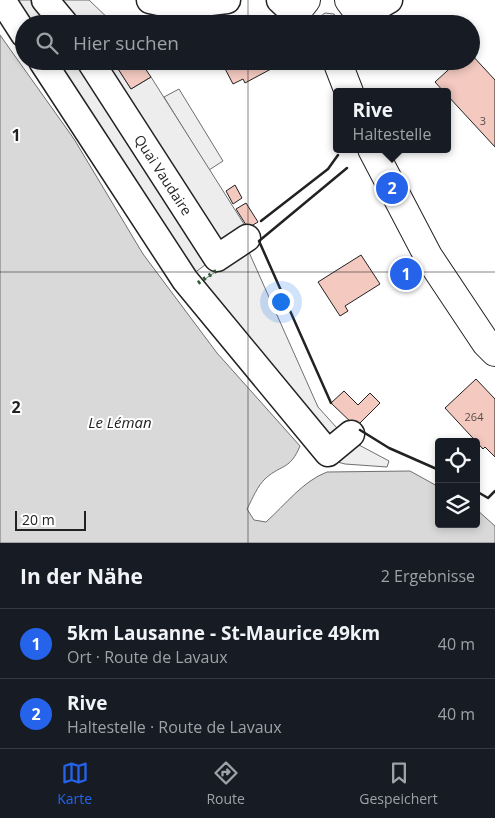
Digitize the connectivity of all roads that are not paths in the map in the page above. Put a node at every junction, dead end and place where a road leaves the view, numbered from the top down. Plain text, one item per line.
1 (2, 0) edge
2 (45, 0) edge
3 (150, 0) edge
4 (227, 0) edge
5 (389, 0) edge
6 (357, 13) edge
7 (58, 15) edge
8 (15, 20) edge
9 (48, 70) edge
10 (96, 70) edge
11 (340, 70) edge
12 (347, 88) edge
13 (374, 153) edge
14 (247, 238) dead end
15 (495, 352) edge
16 (351, 434) dead end

1 - 8 street
2 - 7 street
3 - 4 street
5 - 6 street
9 - 16 street
10 - 14 street, Quai Vaudaire
11 - 12 main road
13 - 15 main road

